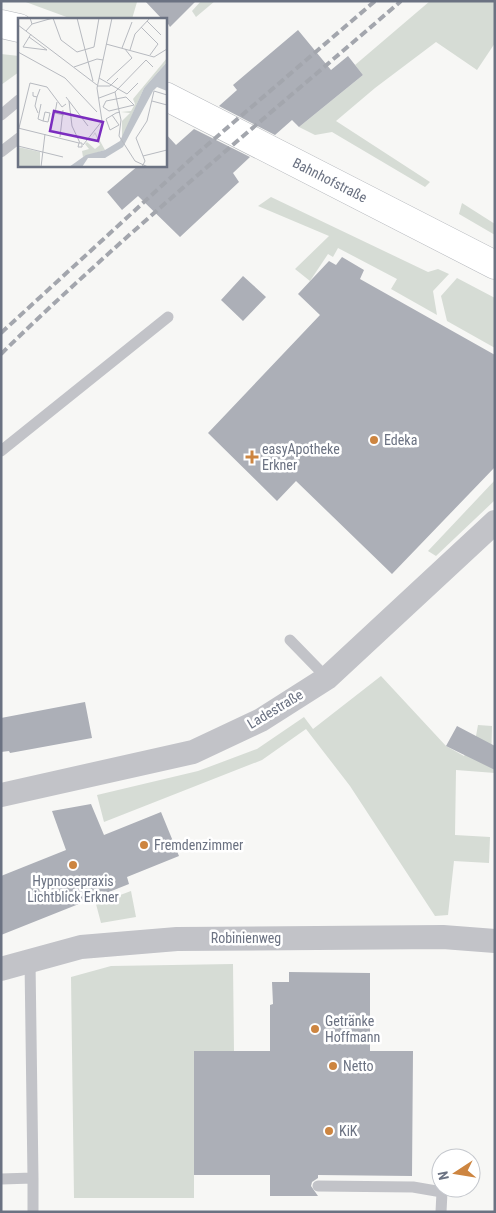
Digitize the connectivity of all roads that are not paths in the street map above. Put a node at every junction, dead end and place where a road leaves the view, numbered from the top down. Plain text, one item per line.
1 (1, 24) edge
2 (18, 28) edge
3 (166, 97) edge
4 (18, 101) edge
5 (1, 114) edge
6 (18, 139) edge
7 (1, 152) edge
8 (495, 265) edge
9 (168, 317) dead end
10 (1, 451) edge
11 (495, 522) edge
12 (290, 640) dead end
13 (327, 678) junction
14 (1, 795) edge
15 (495, 941) edge
16 (30, 961) junction
17 (1, 970) edge
18 (33, 1178) junction
19 (1, 1179) edge
20 (318, 1186) dead end
21 (33, 1212) edge
22 (441, 1212) edge

1 - 2 main road
3 - 8 main road, Bahnhofstraße
4 - 5 lane
6 - 7 lane
9 - 10 lane
11 - 13 street, Ladestraße
12 - 13 lane
13 - 14 street, Ladestraße
15 - 16 street, Robinienweg
16 - 17 street, Robinienweg
16 - 18 lane
18 - 19 lane
18 - 21 lane
20 - 22 lane

